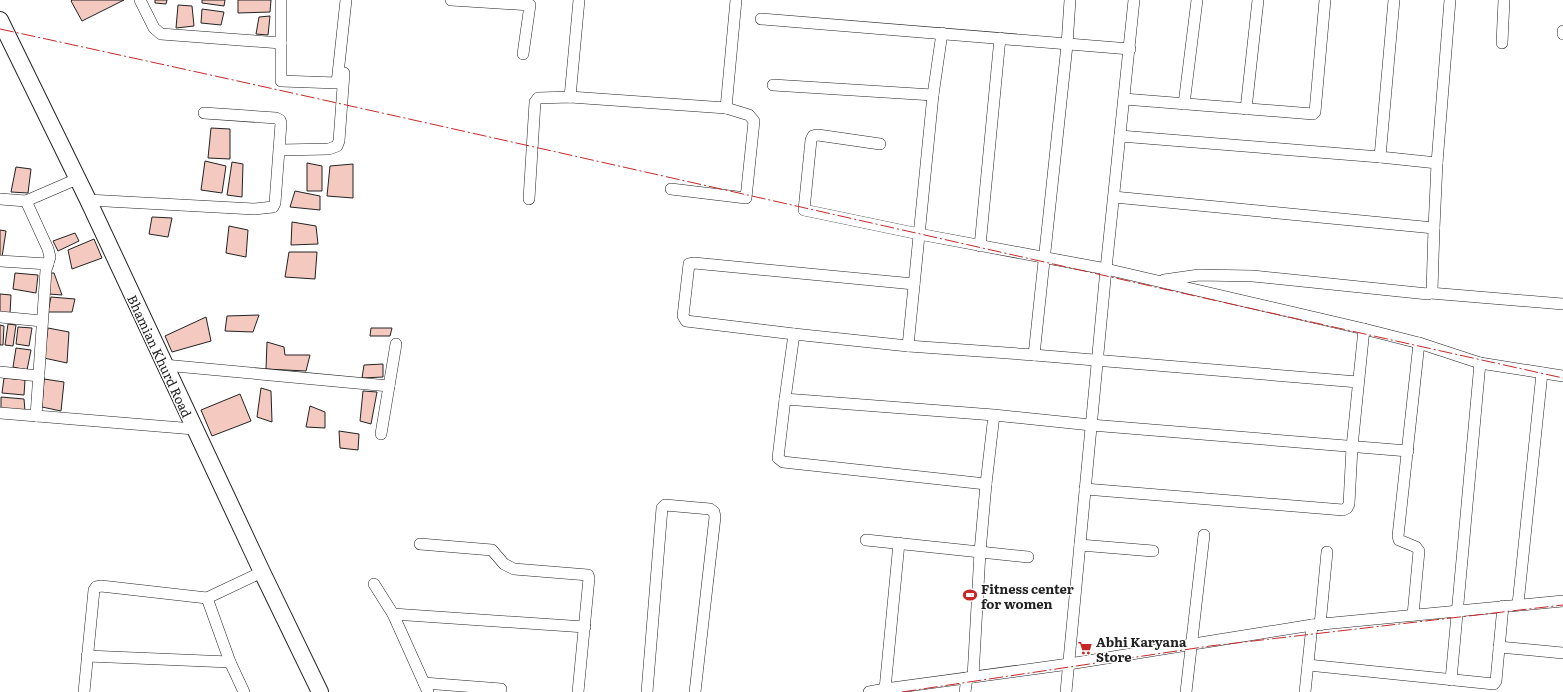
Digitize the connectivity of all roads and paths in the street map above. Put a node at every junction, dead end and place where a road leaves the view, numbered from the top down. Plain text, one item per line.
1 (140, 0) edge
2 (281, 0) edge
3 (346, 0) edge
4 (353, 0) edge
5 (451, 0) edge
6 (579, 0) edge
7 (736, 0) edge
8 (1070, 0) edge
9 (1134, 0) edge
10 (1197, 0) edge
11 (1258, 0) edge
12 (1325, 0) edge
13 (1394, 0) edge
14 (1450, 0) edge
15 (1504, 0) edge
16 (530, 2) edge
17 (761, 19) dead end
18 (0, 21) edge
19 (942, 33) junction
20 (1000, 38) junction
21 (281, 43) junction
22 (1502, 43) dead end
23 (1068, 45) junction
24 (1130, 49) junction
25 (523, 54) dead end
26 (773, 85) dead end
27 (933, 95) junction
28 (570, 97) junction
29 (1124, 99) junction
30 (1184, 104) junction
31 (726, 108) junction
32 (1246, 109) junction
33 (204, 114) dead end
34 (1120, 136) junction
35 (880, 144) dead end
36 (280, 150) junction
37 (1380, 157) junction
38 (1437, 163) junction
39 (77, 179) junction
40 (671, 189) dead end
41 (1114, 198) junction
42 (0, 199) edge
43 (529, 199) dead end
44 (88, 200) junction
45 (26, 201) junction
46 (1434, 228) junction
47 (918, 234) junction
48 (980, 246) junction
49 (1044, 257) junction
50 (0, 261) edge
51 (48, 264) junction
52 (1106, 269) junction
53 (1159, 281) junction
54 (914, 284) junction
55 (1430, 293) junction
56 (1563, 304) edge
57 (0, 317) edge
58 (42, 321) junction
59 (1364, 329) junction
60 (794, 334) junction
61 (1419, 343) junction
62 (396, 344) dead end
63 (908, 346) junction
64 (1034, 355) junction
65 (1097, 361) junction
66 (1480, 363) junction
67 (164, 365) junction
68 (0, 372) edge
69 (1542, 373) junction
70 (39, 376) junction
71 (1563, 376) edge
72 (1358, 382) junction
73 (389, 386) junction
74 (785, 399) junction
75 (0, 412) edge
76 (994, 415) junction
77 (36, 416) junction
78 (1091, 425) junction
79 (194, 429) junction
80 (382, 434) dead end
81 (1352, 447) junction
82 (1408, 451) junction
83 (986, 484) junction
84 (1086, 489) junction
85 (1204, 535) dead end
86 (866, 540) dead end
87 (899, 543) junction
88 (420, 544) dead end
89 (1080, 545) junction
90 (1153, 551) dead end
91 (980, 552) junction
92 (1327, 552) dead end
93 (1028, 557) dead end
94 (262, 572) junction
95 (374, 584) dead end
96 (207, 598) junction
97 (1563, 600) edge
98 (1518, 604) junction
99 (1503, 606) junction
100 (1457, 611) junction
101 (393, 614) junction
102 (1412, 615) junction
103 (1316, 625) junction
104 (585, 627) junction
105 (1192, 643) junction
106 (1499, 647) junction
107 (1563, 653) edge
108 (87, 656) junction
109 (230, 662) junction
110 (1069, 664) junction
111 (1308, 664) junction
112 (970, 677) junction
113 (1451, 680) junction
114 (426, 688) edge
115 (501, 689) dead end
116 (885, 689) junction
117 (84, 692) edge
118 (244, 692) edge
119 (320, 692) edge
120 (578, 692) edge
121 (647, 692) edge
122 (695, 692) edge
123 (869, 692) edge
124 (965, 692) edge
125 (1066, 692) edge
126 (1186, 692) edge
127 (1304, 692) edge

1 - 21 street
2 - 21 street
3 - 21 street
4 - 36 street
5 - 16 street
6 - 28 street
7 - 31 street
8 - 23 street
9 - 24 street
10 - 30 street
11 - 32 street
12 - 32 street
13 - 37 street
14 - 38 street
15 - 22 street
16 - 25 street
17 - 19 street
18 - 39 street, Bhamian Khurd Road
19 - 20 street
19 - 27 street
20 - 23 street
20 - 48 street
23 - 24 street
23 - 49 street
24 - 29 street
26 - 27 street
27 - 47 street
28 - 31 street
28 - 43 street
29 - 30 street
29 - 34 street
30 - 32 street
31 - 40 street
33 - 36 street
34 - 37 street
34 - 41 street
35 - 47 street
36 - 44 street
37 - 38 street
38 - 46 street
39 - 44 street, Bhamian Khurd Road
39 - 45 street
41 - 46 street
41 - 52 street
42 - 45 street
44 - 67 street, Bhamian Khurd Road
45 - 51 street
46 - 55 street
47 - 48 street
47 - 54 street
48 - 49 street
49 - 52 street
49 - 64 street
50 - 51 street
51 - 58 street
52 - 53 street
52 - 65 street
53 - 55 street
53 - 59 street
54 - 60 street
54 - 63 street
55 - 56 street
57 - 58 street
58 - 70 street
59 - 61 street
59 - 72 street
60 - 63 street
60 - 74 street
61 - 66 street
61 - 82 street
62 - 73 street
63 - 64 street
64 - 65 street
65 - 72 street
65 - 78 street
66 - 69 street
66 - 100 street
67 - 73 street
67 - 79 street, Bhamian Khurd Road
68 - 70 street
69 - 71 street
69 - 98 street
70 - 77 street
72 - 81 street
73 - 80 street
74 - 76 street
74 - 83 street
75 - 77 street
76 - 78 street
76 - 83 street
77 - 79 street
78 - 81 street
78 - 84 street
79 - 94 street, Bhamian Khurd Road
81 - 82 street
81 - 84 street
82 - 102 street
83 - 91 street
84 - 89 street
85 - 105 street
86 - 87 street
87 - 91 street
87 - 116 street
88 - 104 street
89 - 90 street
89 - 110 street
91 - 93 street
91 - 112 street
92 - 103 street
94 - 96 street
94 - 119 street, Bhamian Khurd Road
95 - 101 street
96 - 108 street
96 - 109 street
97 - 98 street
98 - 99 street
99 - 100 street
99 - 106 street
100 - 102 street
100 - 113 street
101 - 104 street
101 - 114 street
102 - 103 street
103 - 105 street
103 - 111 street
104 - 120 street
105 - 110 street
105 - 126 street
106 - 107 street
106 - 113 street
108 - 109 street
108 - 117 street
109 - 118 street
110 - 112 street
110 - 125 street
111 - 113 street
111 - 127 street
112 - 116 street
112 - 124 street
114 - 115 street
116 - 123 street
121 - 122 street

